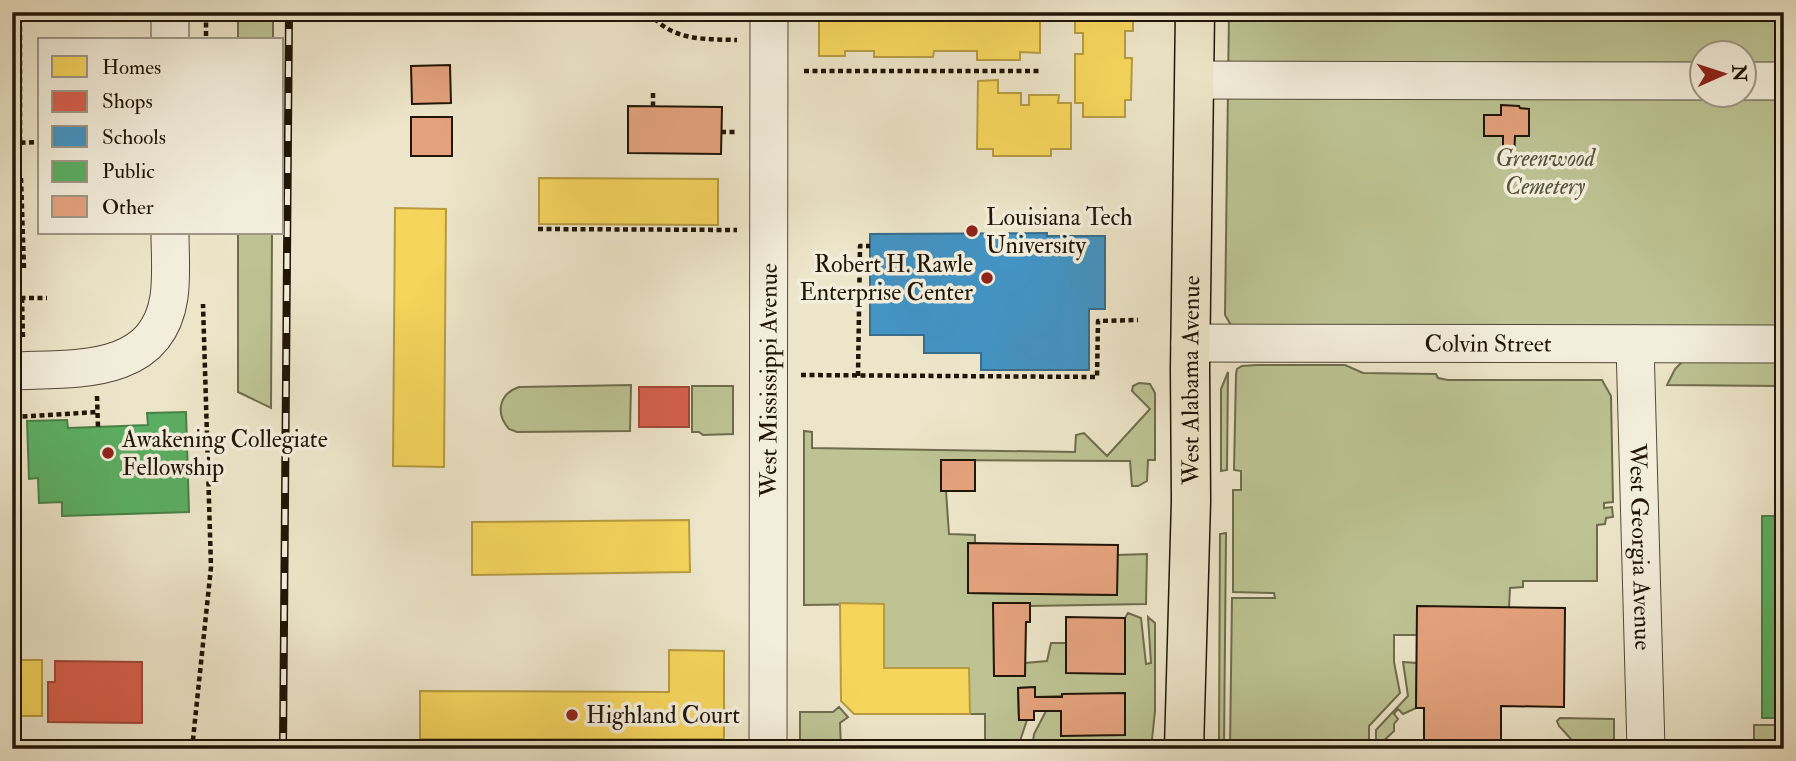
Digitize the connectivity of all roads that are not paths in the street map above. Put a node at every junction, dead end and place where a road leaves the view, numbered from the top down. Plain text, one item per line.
1 (170, 12) edge
2 (769, 12) edge
3 (1195, 12) edge
4 (170, 38) edge
5 (1195, 80) junction
6 (1688, 81) edge
7 (1758, 81) edge
8 (1784, 81) edge
9 (170, 234) edge
10 (1190, 343) junction
11 (1635, 344) junction
12 (1784, 344) edge
13 (18, 356) edge
14 (768, 749) edge
15 (1184, 749) edge
16 (1646, 749) edge

1 - 4 street
2 - 14 street, West Mississippi Avenue
3 - 5 main road, West Alabama Avenue
5 - 6 street
5 - 10 main road, West Alabama Avenue
7 - 8 street
9 - 13 street
10 - 11 street, Colvin Street
10 - 15 main road, West Alabama Avenue
11 - 12 street, Colvin Street
11 - 16 street, West Georgia Avenue

